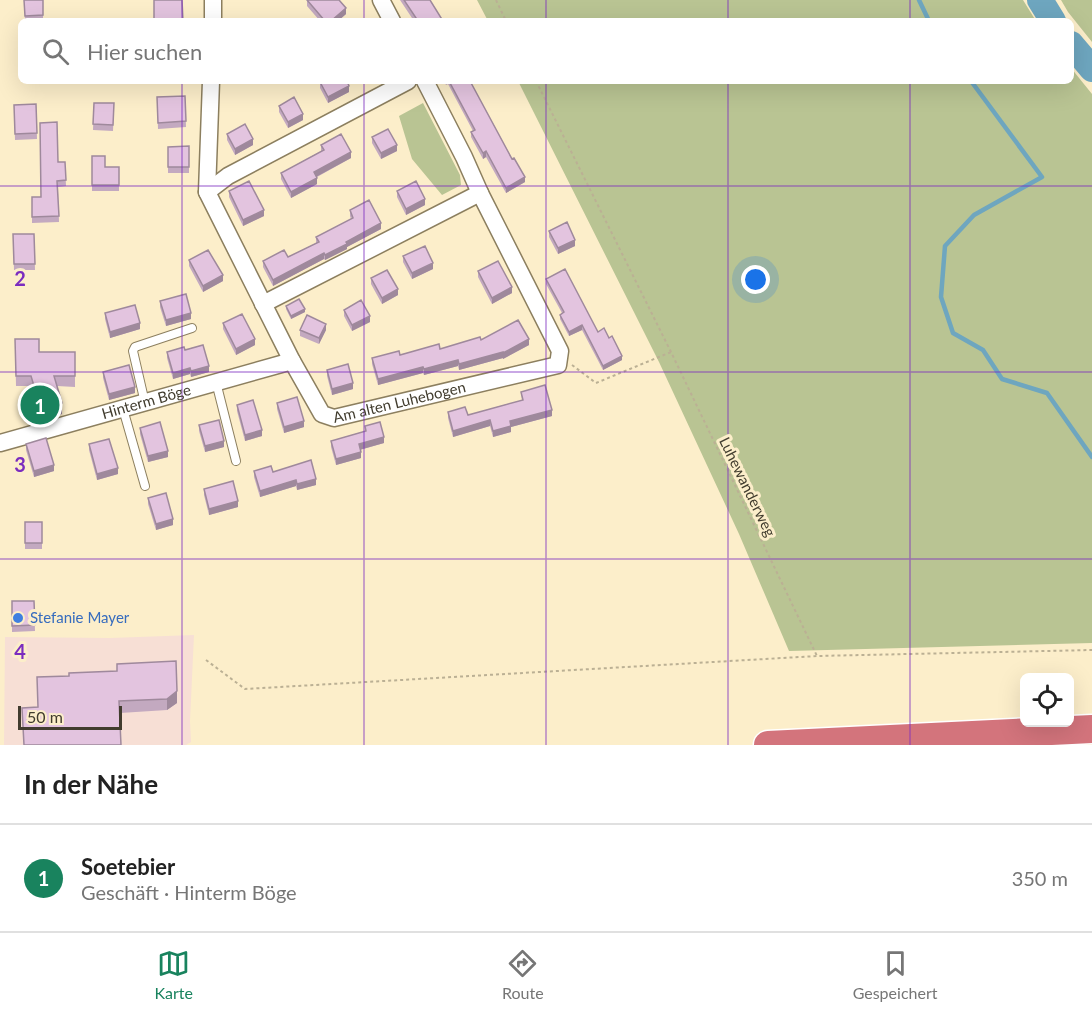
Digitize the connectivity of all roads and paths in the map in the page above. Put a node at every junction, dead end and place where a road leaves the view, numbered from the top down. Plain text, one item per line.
1 (213, 0) edge
2 (381, 0) edge
3 (496, 0) edge
4 (213, 18) edge
5 (390, 18) edge
6 (505, 18) edge
7 (211, 84) edge
8 (402, 84) edge
9 (427, 84) edge
10 (537, 84) edge
11 (207, 192) junction
12 (480, 193) junction
13 (263, 304) junction
14 (192, 328) dead end
15 (671, 352) junction
16 (559, 358) junction
17 (292, 361) junction
18 (216, 382) junction
19 (145, 403) junction
20 (123, 409) junction
21 (0, 443) edge
22 (236, 460) dead end
23 (145, 486) dead end
24 (1092, 650) edge
25 (817, 656) junction
26 (206, 660) dead end
27 (1092, 729) edge
28 (768, 745) edge

1 - 4 street
2 - 5 street
3 - 6 path
7 - 11 street, Am alten Luhebogen
8 - 11 street
9 - 12 street
10 - 15 path, Luhewanderweg
11 - 13 street, Am alten Luhebogen
12 - 13 street
12 - 16 street
13 - 17 street, Am alten Luhebogen
14 - 19 lane
15 - 16 path
15 - 25 path, Luhewanderweg
16 - 17 street, Am alten Luhebogen
17 - 18 street, Hinterm Böge
18 - 19 street, Hinterm Böge
18 - 22 lane
19 - 20 street, Hinterm Böge
20 - 21 street, Hinterm Böge
20 - 23 lane
24 - 25 path
25 - 26 path
27 - 28 highway

